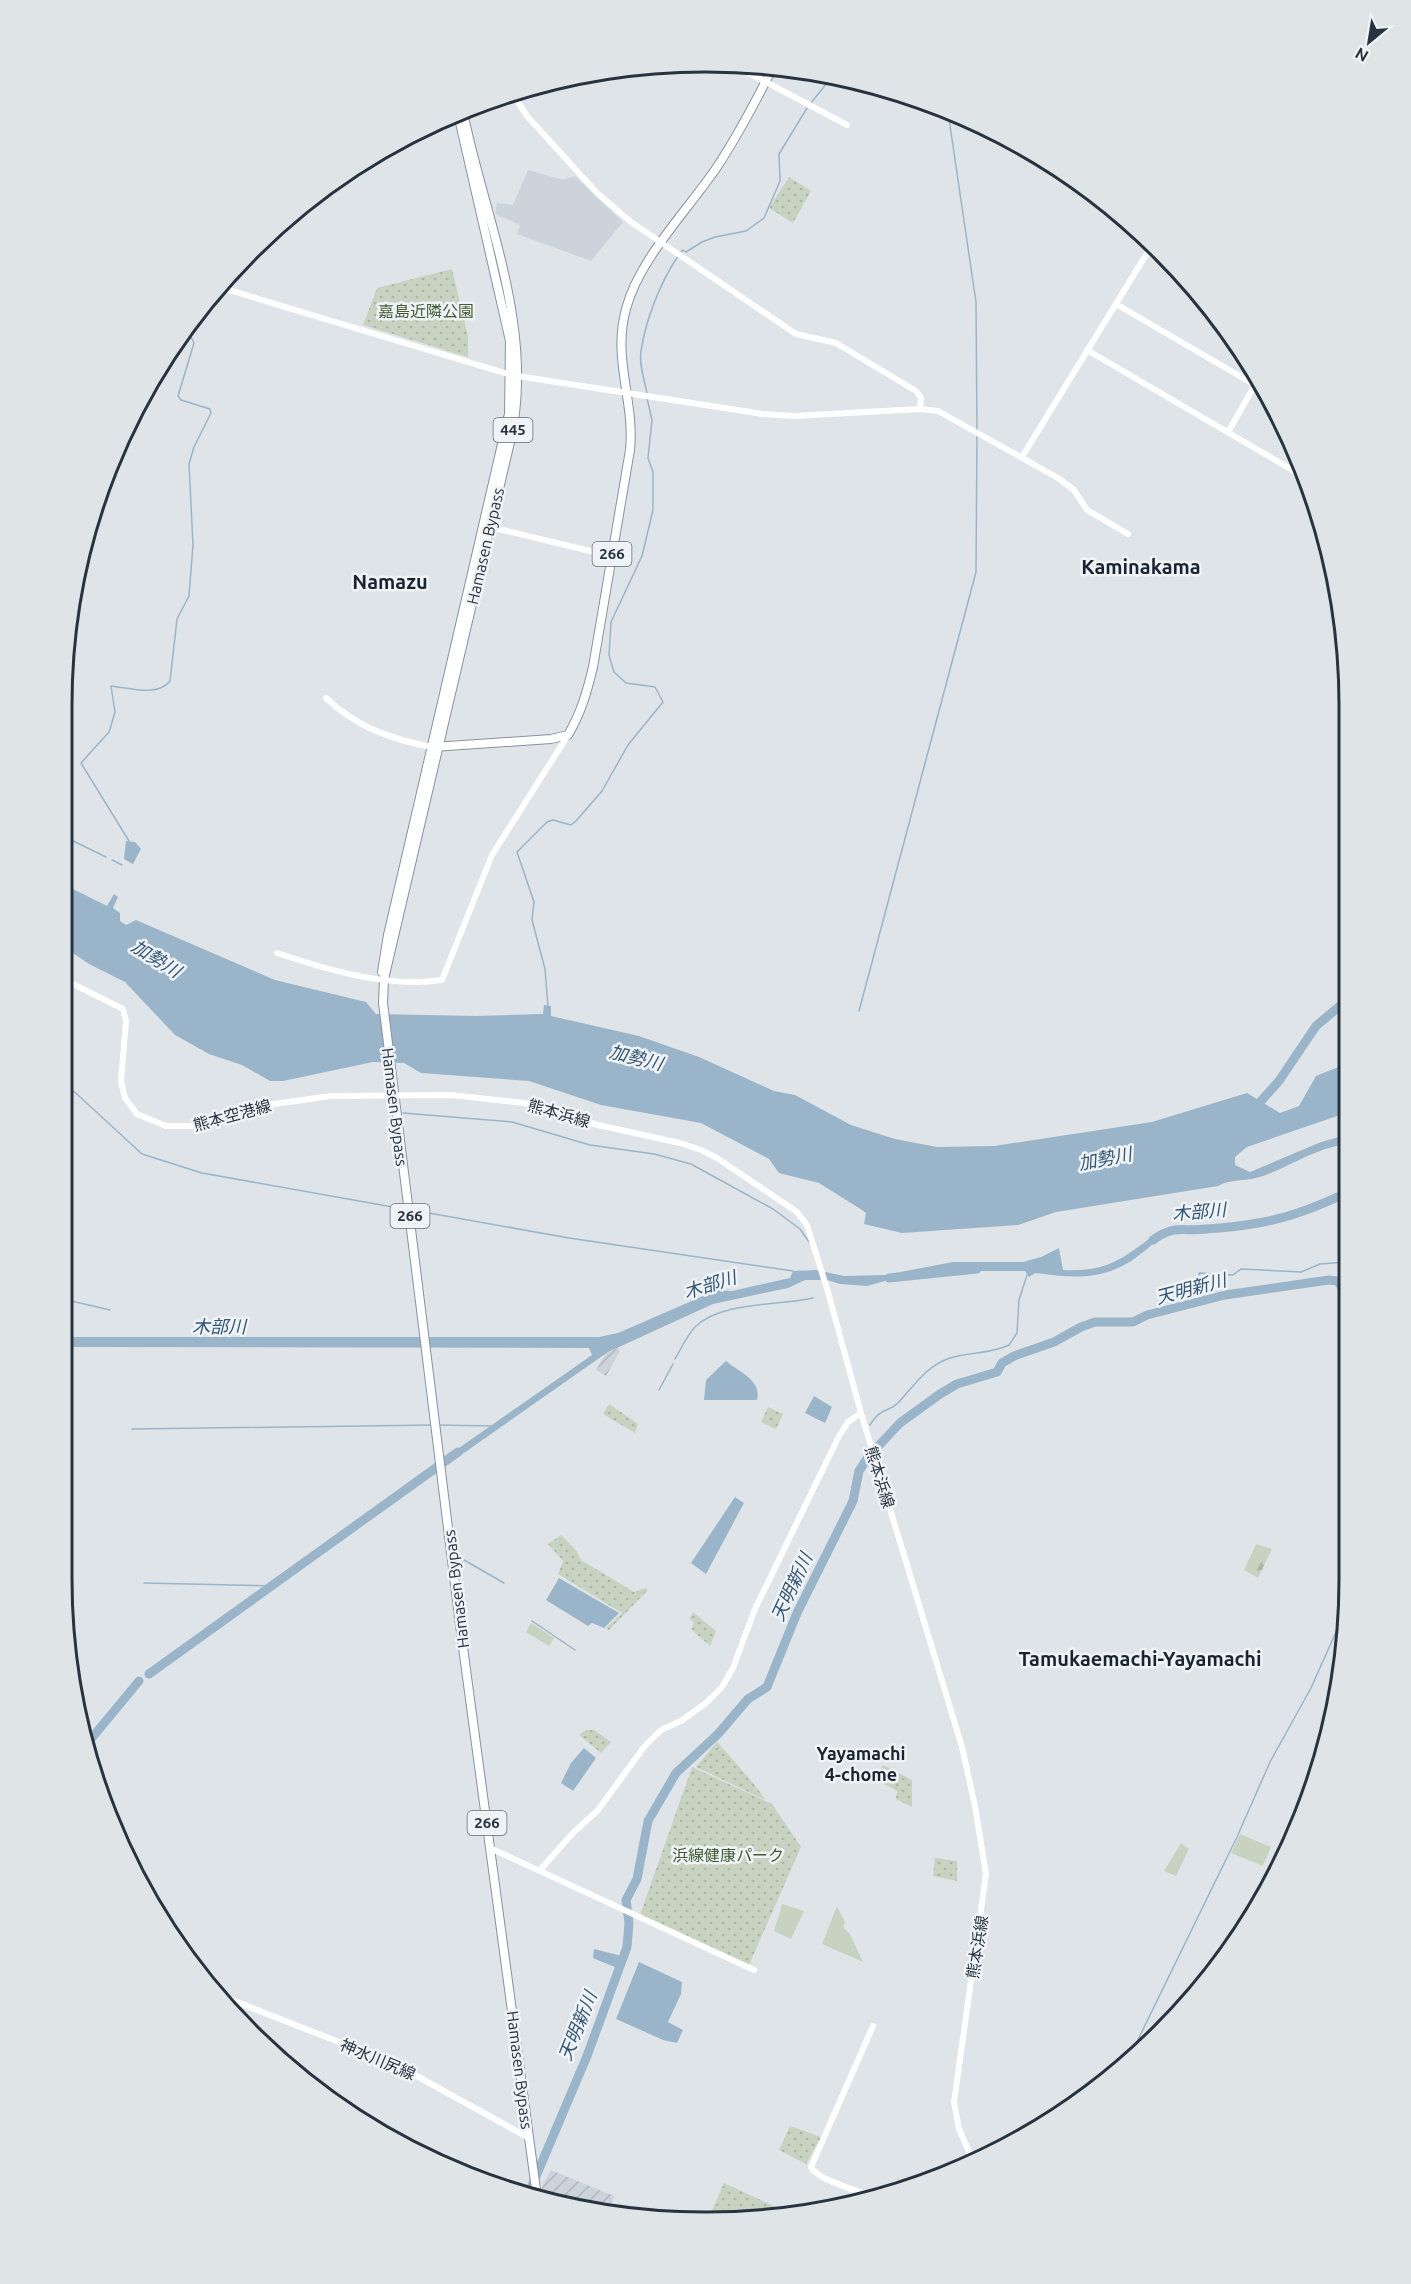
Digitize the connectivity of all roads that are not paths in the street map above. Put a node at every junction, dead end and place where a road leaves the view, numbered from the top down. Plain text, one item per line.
1 (751, 73) edge
2 (769, 75) edge
3 (766, 81) junction
4 (517, 101) edge
5 (465, 119) edge
6 (460, 121) edge
7 (847, 125) dead end
8 (662, 243) junction
9 (1147, 253) edge
10 (228, 290) edge
11 (1116, 304) junction
12 (1087, 350) junction
13 (515, 375) junction
14 (1249, 382) edge
15 (1253, 388) edge
16 (625, 391) junction
17 (920, 409) junction
18 (1228, 432) junction
19 (1022, 457) junction
20 (1294, 471) edge
21 (486, 526) junction
22 (1128, 534) dead end
23 (611, 556) junction
24 (326, 698) dead end
25 (568, 735) junction
26 (434, 747) junction
27 (277, 953) dead end
28 (384, 974) junction
29 (72, 984) edge
30 (394, 1094) junction
31 (861, 1413) junction
32 (490, 1848) junction
33 (540, 1870) junction
34 (754, 1970) dead end
35 (234, 2001) edge
36 (873, 2026) dead end
37 (529, 2138) junction
38 (970, 2154) edge
39 (536, 2188) edge
40 (861, 2192) edge

1 - 3 street
2 - 3 highway, 266
3 - 7 street
3 - 8 highway, 266
4 - 8 street
5 - 13 highway, Hamasen Bypass / 445
6 - 13 highway, Hamasen Bypass / 445
8 - 16 highway, 266
8 - 17 street
9 - 11 street
10 - 13 street
11 - 12 street
11 - 14 street
12 - 18 street
12 - 19 street
13 - 16 street
13 - 21 highway, Hamasen Bypass / 445
15 - 18 street
16 - 17 street
16 - 23 highway, 266
17 - 19 street
18 - 20 street
19 - 22 street
21 - 23 street
21 - 26 highway, Hamasen Bypass / 445
23 - 25 highway, 266
24 - 26 street
25 - 26 highway
25 - 28 street
26 - 28 highway, Hamasen Bypass / 266
27 - 28 street
28 - 30 highway, Hamasen Bypass / 266
29 - 30 street, 熊本空港線
30 - 31 street, 熊本浜線
30 - 32 highway, Hamasen Bypass / 266
31 - 33 street
31 - 38 street, 熊本浜線
32 - 33 street
32 - 37 highway, Hamasen Bypass / 266
33 - 34 street
35 - 37 street, 神水川尻線
36 - 40 street
37 - 39 highway, Hamasen Bypass / 266

